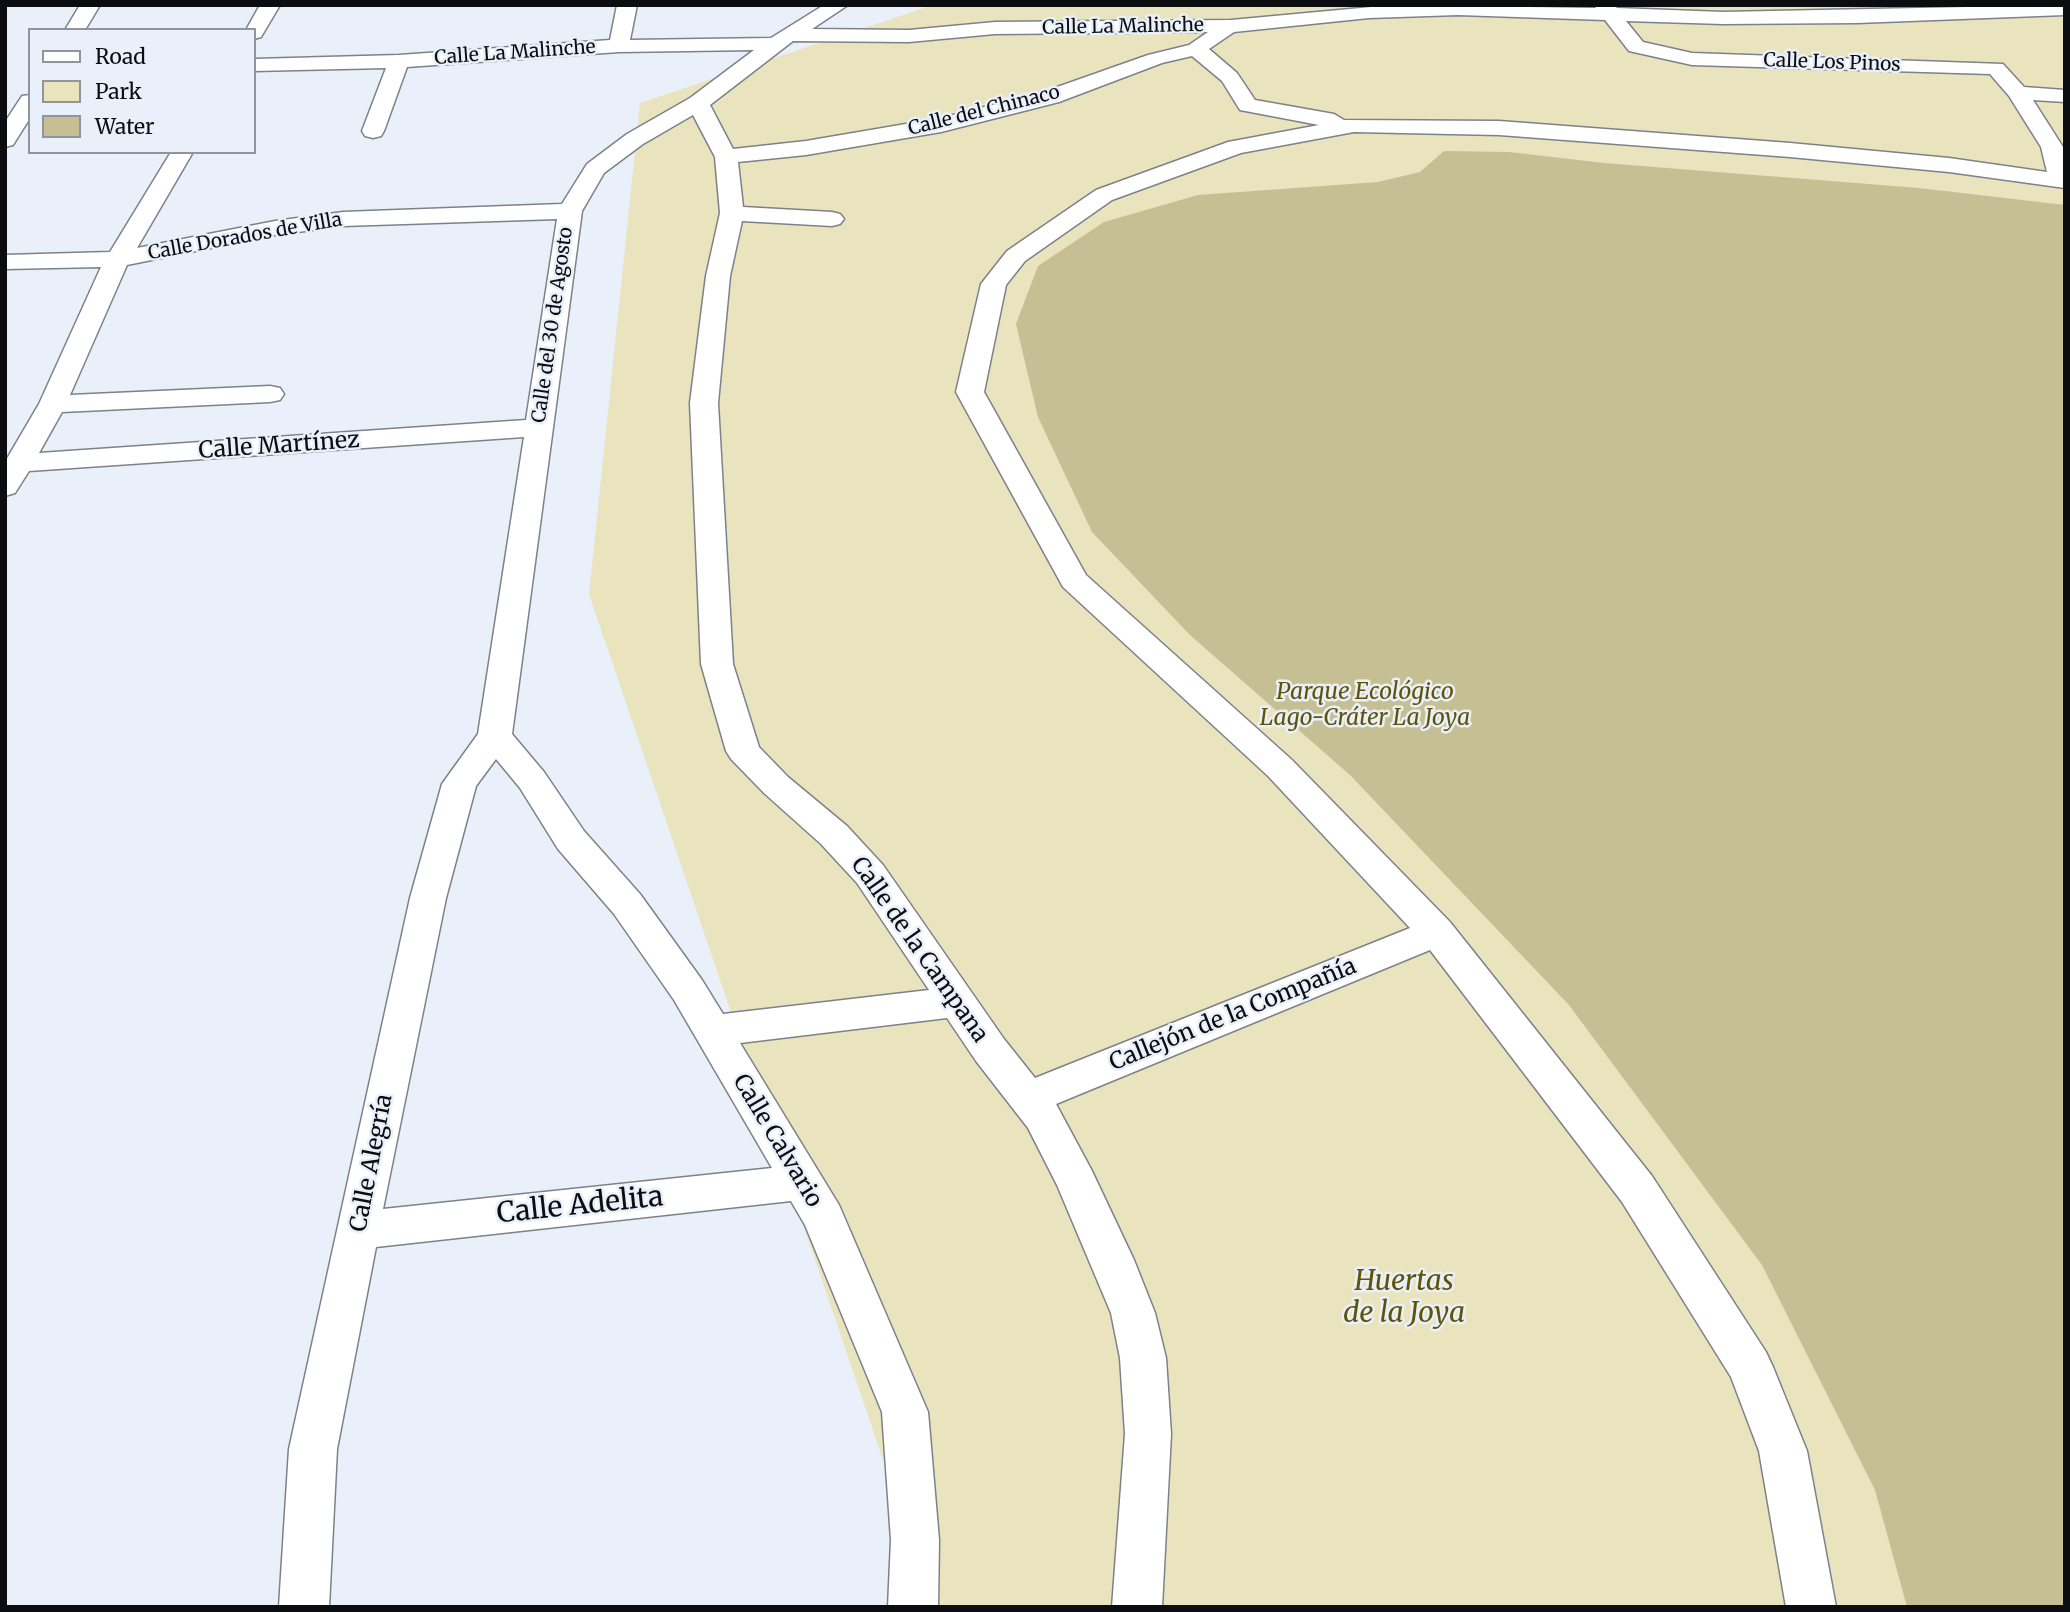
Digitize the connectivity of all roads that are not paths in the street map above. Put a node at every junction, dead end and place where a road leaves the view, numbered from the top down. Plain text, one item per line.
1 (90, 5) edge
2 (270, 5) edge
3 (627, 5) edge
4 (838, 5) edge
5 (985, 5) edge
6 (1456, 7) edge
7 (1964, 8) edge
8 (2065, 9) edge
9 (1607, 10) edge
10 (1720, 11) edge
11 (1231, 26) junction
12 (76, 28) edge
13 (995, 28) junction
14 (256, 30) edge
15 (782, 39) junction
16 (619, 46) junction
17 (1196, 48) junction
18 (399, 61) junction
19 (256, 65) edge
20 (2018, 93) junction
21 (2065, 96) edge
22 (698, 103) junction
23 (28, 105) edge
24 (1248, 105) junction
25 (1354, 125) junction
26 (373, 131) dead end
27 (5, 140) edge
28 (1236, 147) junction
29 (181, 154) edge
30 (726, 157) junction
31 (2063, 180) edge
32 (570, 211) junction
33 (732, 213) junction
34 (832, 219) dead end
35 (5, 262) edge
36 (114, 265) junction
37 (271, 394) dead end
38 (53, 404) junction
39 (538, 428) junction
40 (19, 463) junction
41 (5, 487) edge
42 (495, 736) junction
43 (1437, 932) junction
44 (957, 1002) junction
45 (711, 1031) junction
46 (1028, 1098) junction
47 (802, 1182) junction
48 (359, 1230) junction
49 (304, 1607) edge
50 (914, 1607) edge
51 (1137, 1607) edge
52 (1811, 1607) edge

1 - 12 street
2 - 14 street
3 - 16 street
4 - 15 street, Calle del 30 de Agosto
5 - 13 street
6 - 9 street, Calle La Malinche
6 - 11 street, Calle La Malinche
7 - 8 street, Calle La Malinche
7 - 10 street, Calle La Malinche
9 - 10 street, Calle La Malinche
9 - 20 street, Calle Los Pinos
11 - 13 street, Calle La Malinche
11 - 17 street, Calle del Chinaco
13 - 15 street, Calle La Malinche
15 - 16 street, Calle La Malinche
15 - 22 street, Calle del 30 de Agosto
16 - 18 street, Calle La Malinche
17 - 24 street
17 - 30 street, Calle del Chinaco
18 - 19 street, Calle La Malinche
18 - 26 street
20 - 21 street
20 - 31 street
22 - 30 street, Calle de la Campana
22 - 32 street, Calle del 30 de Agosto
23 - 27 street
24 - 25 street
24 - 28 street
25 - 28 street
25 - 31 street
28 - 43 street
29 - 36 street
30 - 33 street, Calle de la Campana
32 - 36 street, Calle Dorados de Villa
32 - 39 street, Calle del 30 de Agosto
33 - 34 street
33 - 44 street, Calle de la Campana
35 - 36 street, Calle Dorados de Villa
36 - 38 street
37 - 38 street
38 - 40 street
39 - 40 street, Calle Martínez
39 - 42 street, Calle del 30 de Agosto
40 - 41 street
42 - 45 street, Calle Calvario
42 - 48 street, Calle Alegría
43 - 46 street, Callejón de la Compañía
43 - 52 street
44 - 45 street
44 - 46 street, Calle de la Campana
45 - 47 street, Calle Calvario
46 - 51 street, Calle de la Campana
47 - 48 street, Calle Adelita
47 - 50 street, Calle Calvario
48 - 49 street, Calle Alegría

